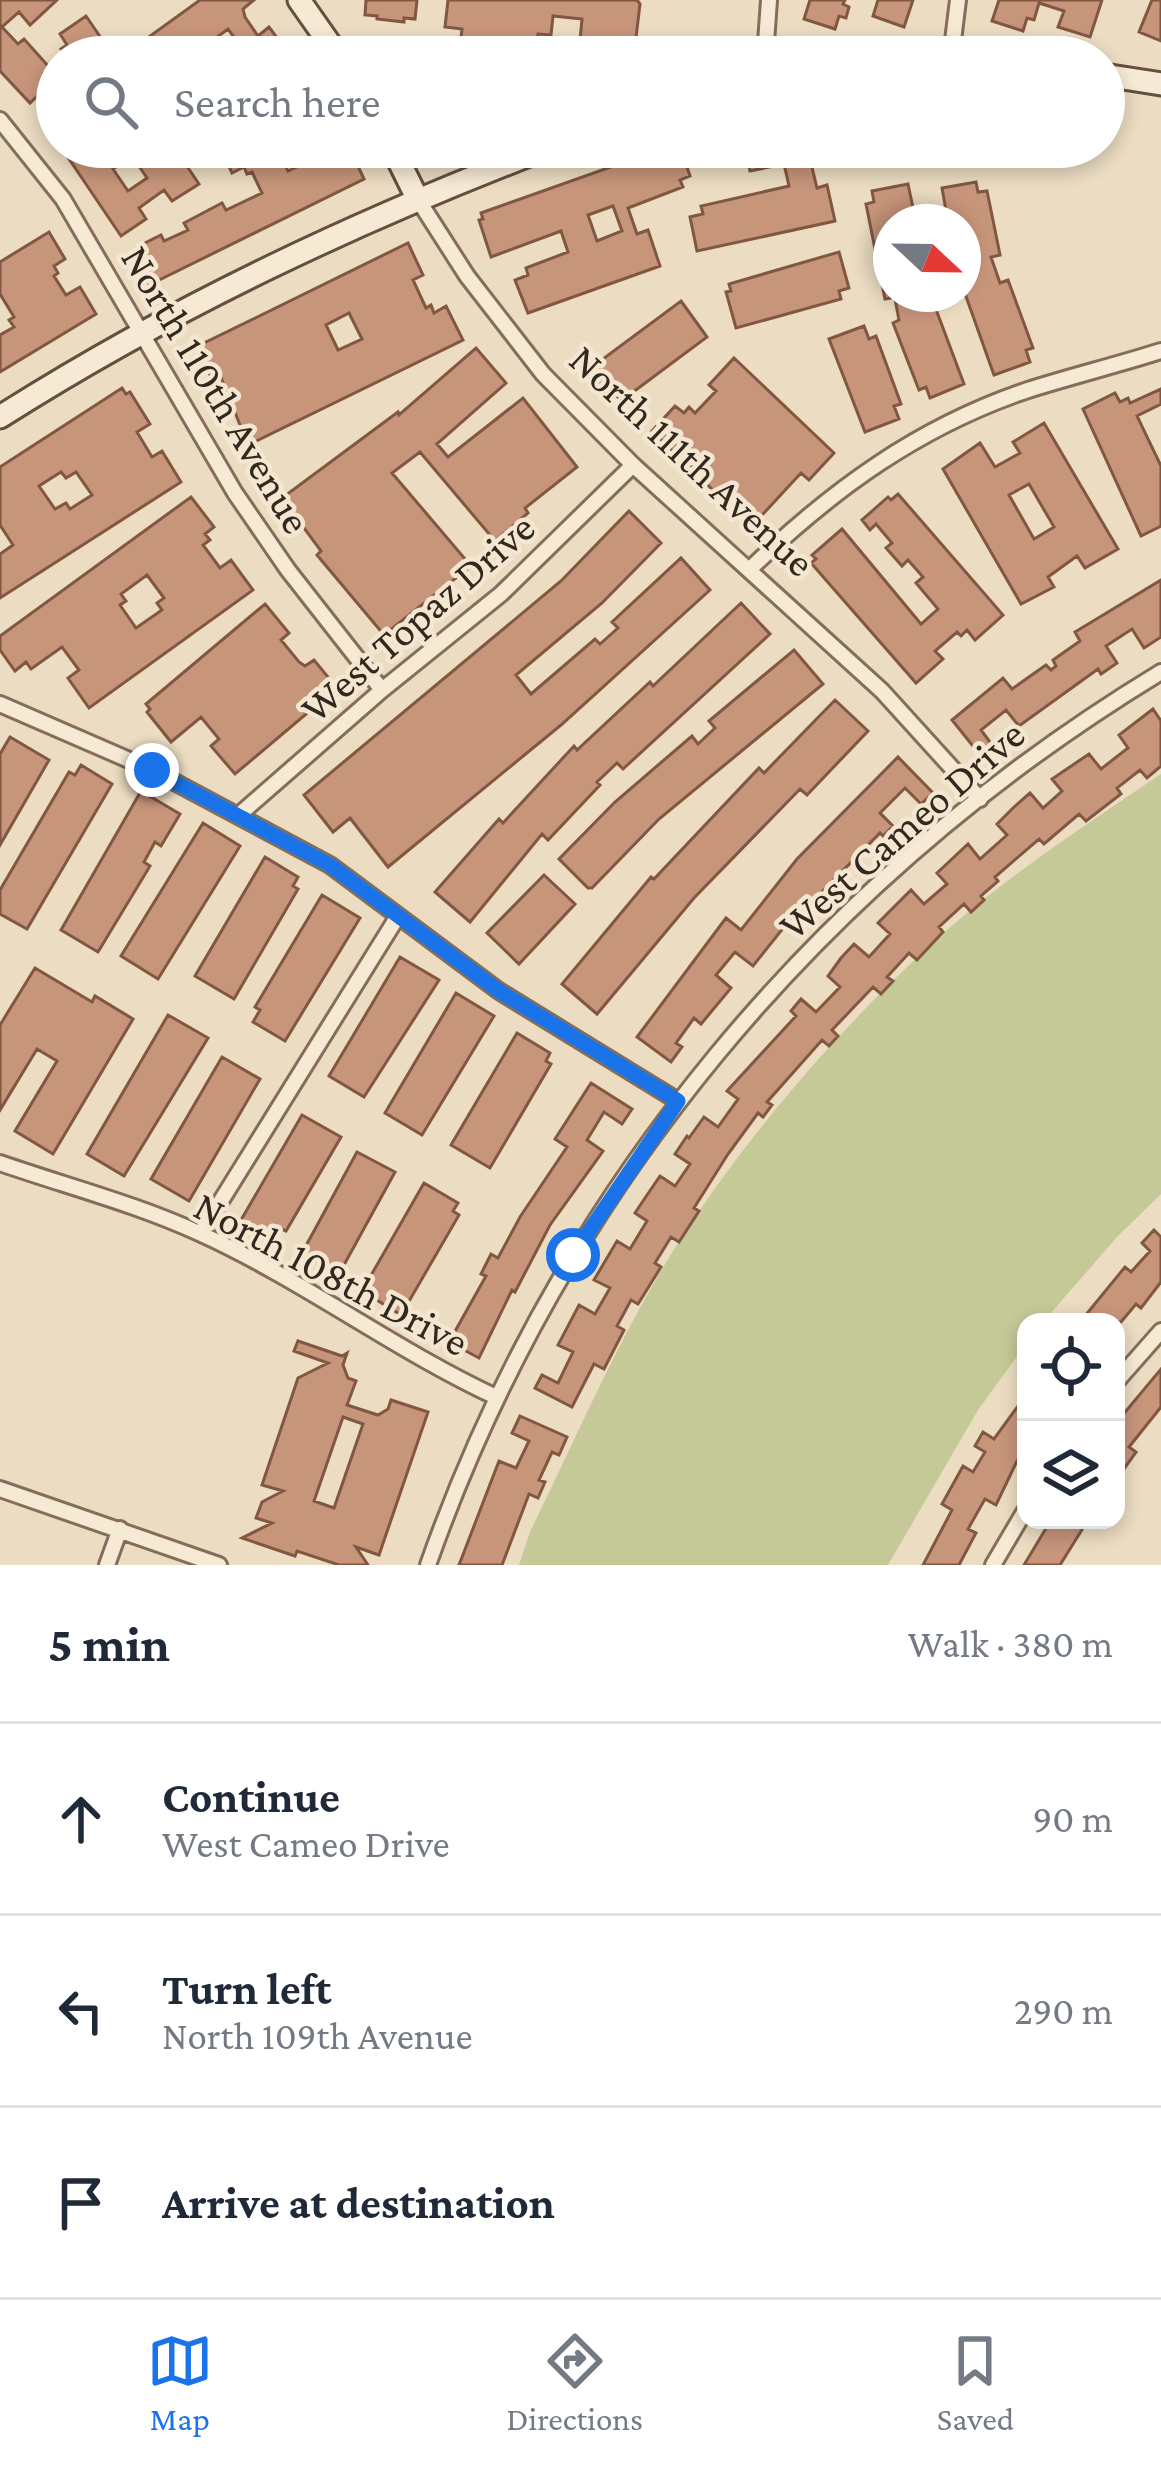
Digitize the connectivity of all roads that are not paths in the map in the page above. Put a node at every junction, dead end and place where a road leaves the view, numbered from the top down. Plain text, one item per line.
1 (299, 0) edge
2 (769, 0) edge
3 (958, 0) edge
4 (325, 36) edge
5 (766, 36) edge
6 (954, 36) edge
7 (1125, 78) edge
8 (1161, 84) edge
9 (0, 120) edge
10 (36, 165) edge
11 (38, 168) edge
12 (402, 168) edge
13 (496, 168) edge
14 (417, 198) junction
15 (141, 334) junction
16 (1161, 351) edge
17 (0, 417) edge
18 (633, 466) junction
19 (750, 569) junction
20 (1161, 672) edge
21 (382, 690) junction
22 (0, 704) edge
23 (980, 799) junction
24 (240, 814) junction
25 (398, 916) junction
26 (678, 1101) junction
27 (0, 1163) edge
28 (200, 1234) junction
29 (1161, 1331) edge
30 (1125, 1372) edge
31 (496, 1396) junction
32 (0, 1490) edge
33 (1017, 1524) edge
34 (120, 1529) junction
35 (107, 1565) edge
36 (219, 1565) edge
37 (428, 1565) edge
38 (993, 1565) edge

1 - 4 street
2 - 5 street
3 - 6 street
7 - 8 street
9 - 10 street, North 110th Avenue
11 - 15 street, North 110th Avenue
12 - 14 street, North 111th Avenue
13 - 14 street
14 - 15 street
14 - 18 street, North 111th Avenue
15 - 17 street
15 - 21 street, North 110th Avenue
16 - 19 street
18 - 19 street, North 111th Avenue
18 - 21 street, West Topaz Drive
19 - 23 street, North 111th Avenue
20 - 23 street, West Cameo Drive
21 - 24 street, West Topaz Drive
22 - 24 street
23 - 26 street, West Cameo Drive
24 - 25 street
25 - 26 street
25 - 28 street
26 - 31 street, West Cameo Drive
27 - 28 street, North 108th Drive
28 - 31 street, North 108th Drive
29 - 30 street
31 - 37 street, West Cameo Drive
32 - 34 street
33 - 38 street
34 - 35 street
34 - 36 street

